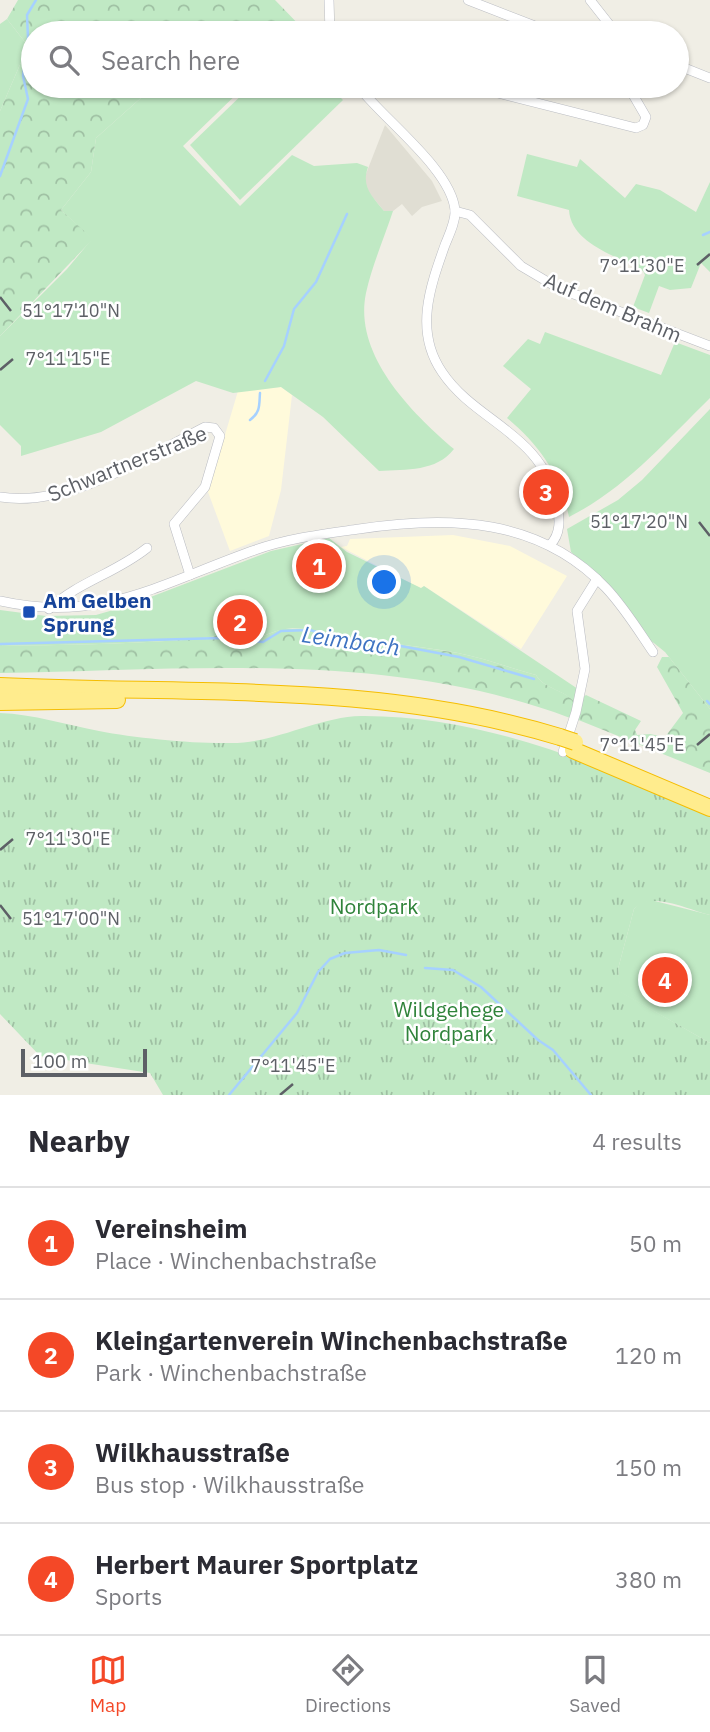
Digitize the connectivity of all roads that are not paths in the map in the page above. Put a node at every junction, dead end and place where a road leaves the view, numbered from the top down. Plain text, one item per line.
1 (329, 0) edge
2 (468, 0) edge
3 (590, 0) edge
4 (330, 21) edge
5 (522, 21) edge
6 (607, 21) edge
7 (689, 70) edge
8 (710, 78) edge
9 (372, 98) edge
10 (517, 98) edge
11 (635, 98) edge
12 (455, 211) junction
13 (710, 346) edge
14 (0, 497) edge
15 (550, 545) junction
16 (147, 548) dead end
17 (190, 575) junction
18 (597, 579) junction
19 (0, 601) edge
20 (49, 609) junction
21 (653, 652) dead end
22 (0, 686) edge
23 (0, 702) edge
24 (566, 746) junction
25 (710, 798) edge
26 (710, 808) edge

1 - 4 street
2 - 5 street
3 - 6 street
7 - 8 street
9 - 12 street
10 - 11 street
12 - 13 street, Auf dem Brahm
12 - 15 street
14 - 17 street, Schwartnerstraße
15 - 17 street
15 - 18 street
16 - 20 street
17 - 20 street
18 - 21 street
18 - 24 street
19 - 20 street
22 - 24 highway
23 - 24 highway
24 - 25 highway
24 - 26 highway

